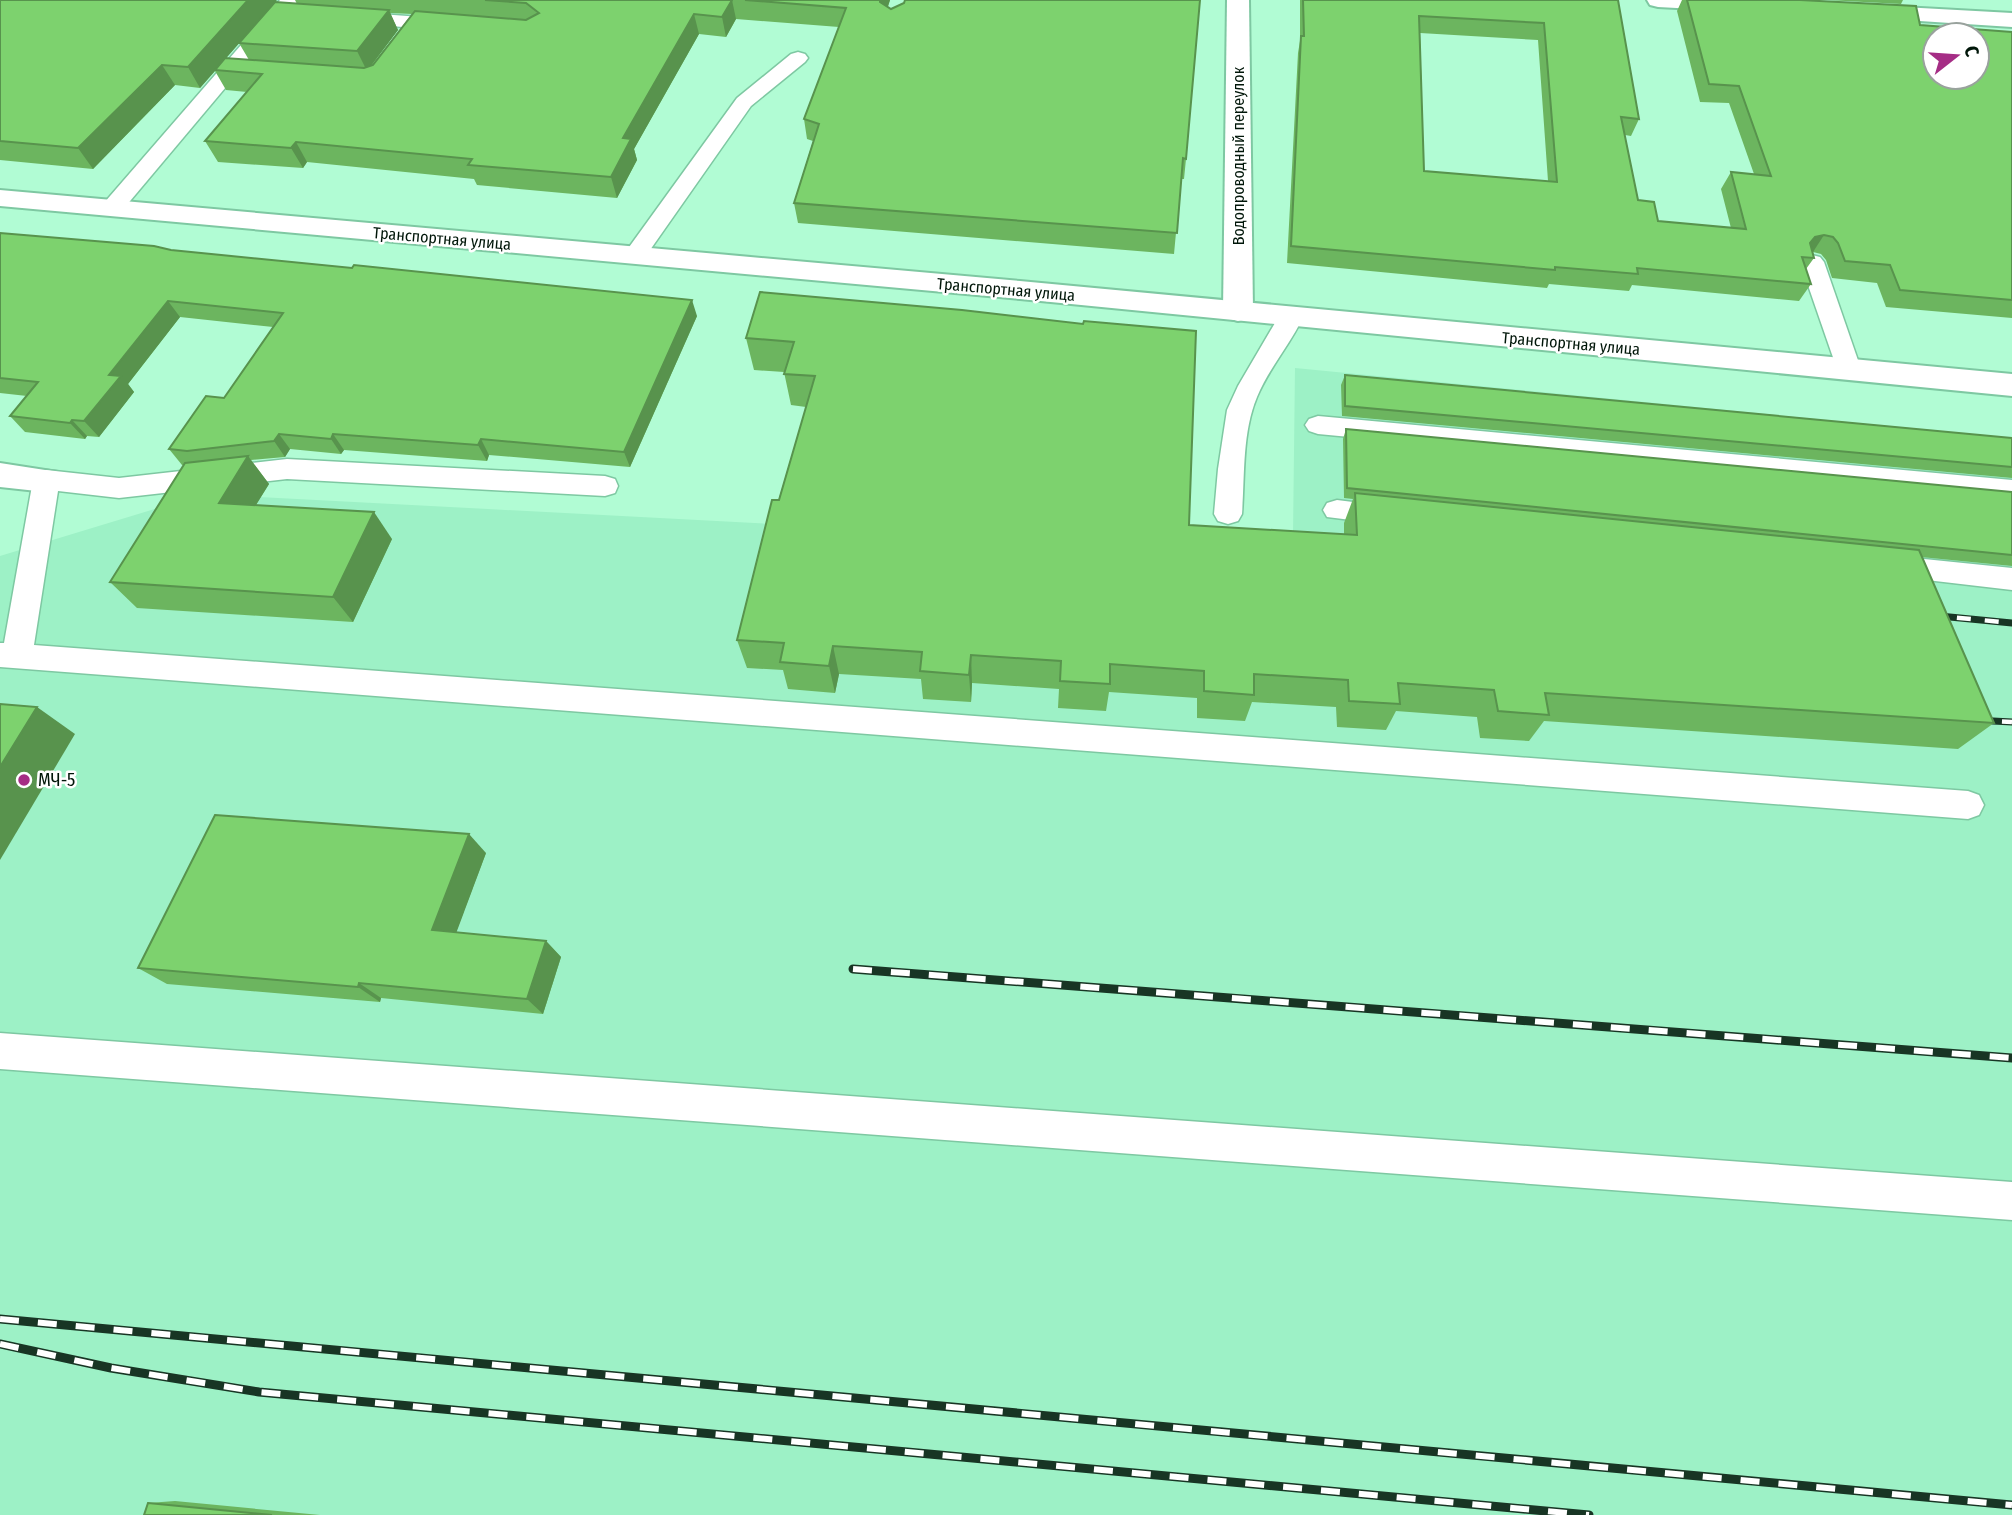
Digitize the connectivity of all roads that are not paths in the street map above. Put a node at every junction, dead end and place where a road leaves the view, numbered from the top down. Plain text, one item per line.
1 (1238, 0) edge
2 (1658, 0) edge
3 (1753, 5) edge
4 (284, 6) edge
5 (1849, 11) edge
6 (306, 15) edge
7 (334, 17) edge
8 (2012, 20) edge
9 (417, 23) junction
10 (468, 27) edge
11 (402, 42) edge
12 (799, 58) dead end
13 (229, 70) junction
14 (255, 72) edge
15 (0, 198) edge
16 (112, 208) junction
17 (635, 255) junction
18 (1812, 262) edge
19 (1238, 311) junction
20 (1291, 317) junction
21 (1849, 369) junction
22 (2012, 385) edge
23 (1318, 425) dead end
24 (0, 475) edge
25 (46, 480) junction
26 (606, 486) dead end
27 (2012, 490) edge
28 (1337, 510) dead end
29 (1227, 513) dead end
30 (1420, 518) edge
31 (1860, 563) edge
32 (2012, 579) edge
33 (8, 655) edge
34 (1968, 806) dead end
35 (0, 1051) edge
36 (2012, 1201) edge

1 - 19 street, Водопроводный переулок
2 - 3 street
4 - 6 lane
4 - 13 lane
5 - 8 street
7 - 9 lane
9 - 10 lane
9 - 11 lane
12 - 17 lane
13 - 14 lane
13 - 16 lane
15 - 16 street, Транспортная улица
16 - 17 street, Транспортная улица
17 - 19 street, Транспортная улица
18 - 21 lane
19 - 20 street, Транспортная улица
20 - 21 street, Транспортная улица
20 - 29 lane
21 - 22 street, Транспортная улица
23 - 27 lane
24 - 25 street
25 - 26 lane
25 - 33 lane
28 - 30 lane
31 - 32 lane
33 - 34 lane
35 - 36 lane

